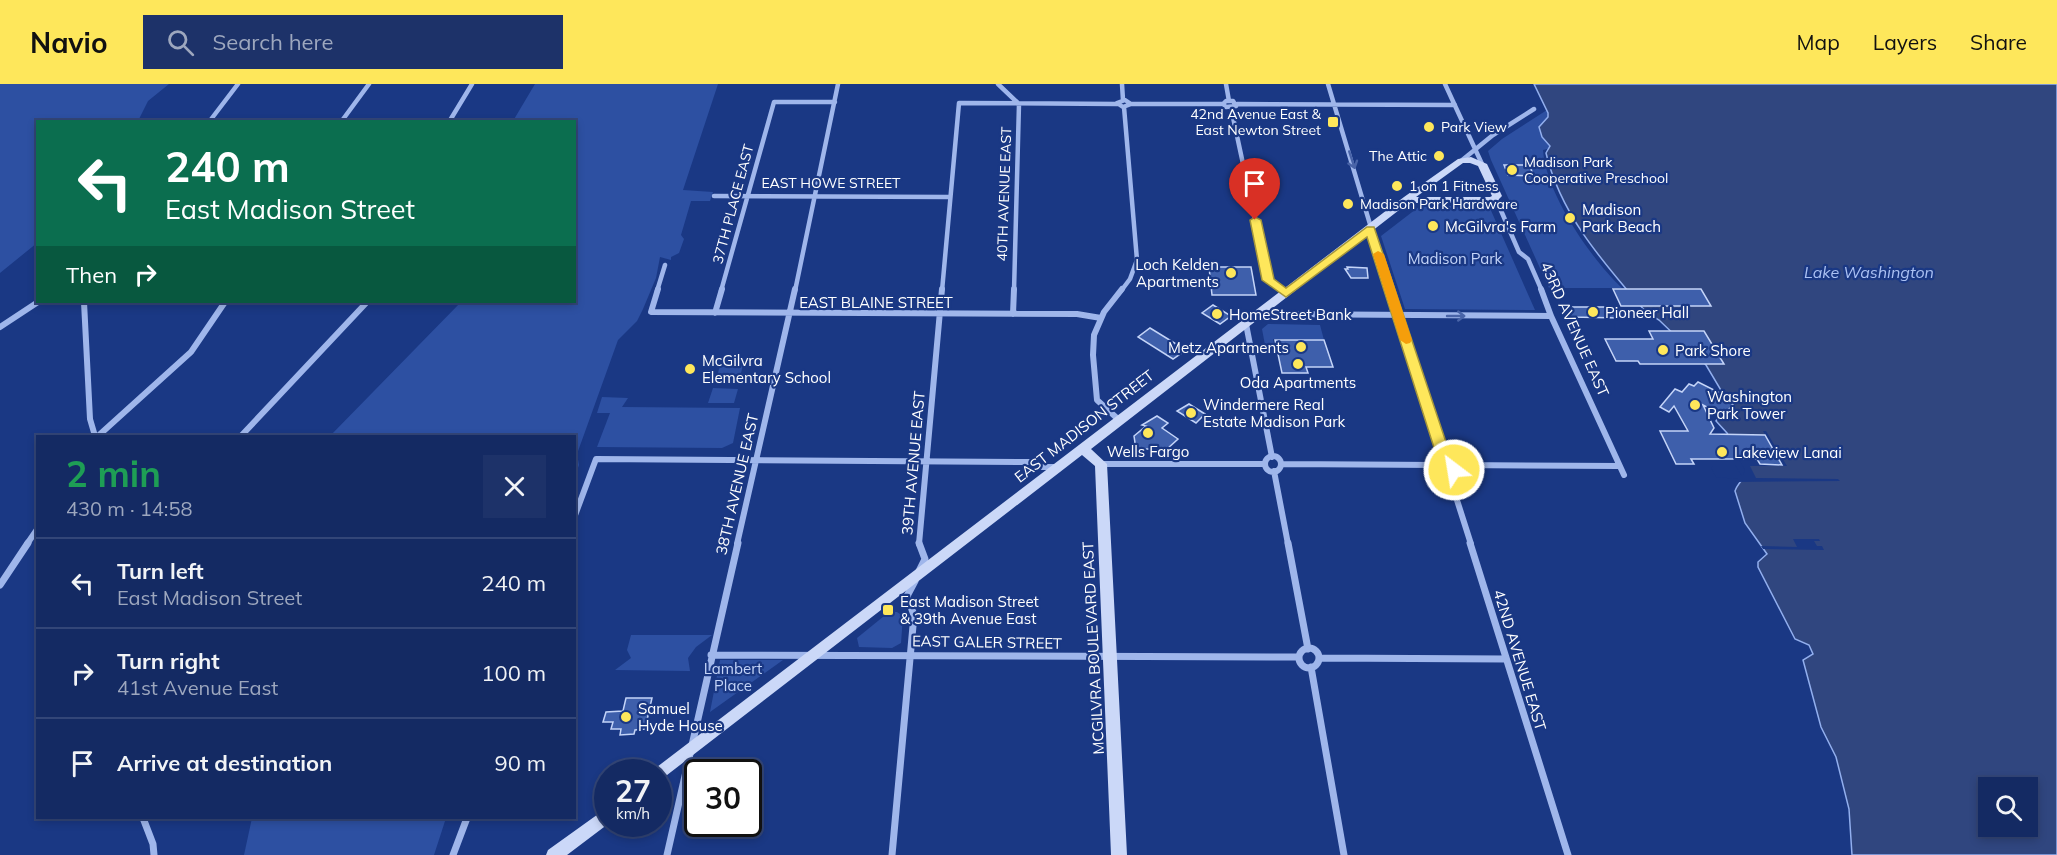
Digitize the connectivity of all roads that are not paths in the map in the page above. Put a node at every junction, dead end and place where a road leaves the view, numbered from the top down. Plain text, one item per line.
1 (238, 84) edge
2 (369, 84) edge
3 (472, 84) edge
4 (838, 84) edge
5 (998, 84) edge
6 (1122, 84) edge
7 (1226, 84) edge
8 (1328, 84) edge
9 (1445, 84) edge
10 (1123, 100) junction
11 (1229, 101) junction
12 (835, 102) junction
13 (1019, 104) junction
14 (1117, 104) junction
15 (1131, 104) junction
16 (1223, 104) junction
17 (1237, 104) junction
18 (1334, 104) junction
19 (1455, 105) junction
20 (1124, 107) junction
21 (1231, 108) junction
22 (1534, 109) dead end
23 (211, 120) edge
24 (342, 120) edge
25 (450, 120) edge
26 (1476, 150) junction
27 (1461, 161) junction
28 (1482, 164) junction
29 (1424, 188) junction
30 (714, 196) dead end
31 (747, 196) junction
32 (816, 196) junction
33 (949, 197) junction
34 (1496, 199) junction
35 (1434, 200) junction
36 (1402, 204) junction
37 (1371, 230) junction
38 (665, 265) dead end
39 (1286, 294) junction
40 (36, 303) edge
41 (84, 303) edge
42 (224, 303) edge
43 (366, 303) edge
44 (716, 313) junction
45 (789, 313) junction
46 (941, 314) junction
47 (1013, 314) junction
48 (1259, 314) junction
49 (1398, 315) junction
50 (1551, 316) junction
51 (1101, 318) junction
52 (1246, 324) junction
53 (0, 327) edge
54 (1119, 420) junction
55 (97, 435) edge
56 (98, 435) edge
57 (242, 435) edge
58 (1083, 449) junction
59 (1272, 457) junction
60 (1444, 459) junction
61 (756, 461) junction
62 (927, 462) junction
63 (1101, 464) junction
64 (1264, 464) junction
65 (1282, 464) junction
66 (1437, 465) junction
67 (1455, 465) junction
68 (1620, 466) junction
69 (1059, 467) junction
70 (1274, 471) junction
71 (1448, 472) junction
72 (1624, 476) dead end
73 (576, 513) edge
74 (36, 531) edge
75 (916, 577) junction
76 (0, 585) edge
77 (1308, 649) junction
78 (816, 654) junction
79 (711, 655) junction
80 (911, 655) junction
81 (1110, 657) junction
82 (1298, 657) junction
83 (1320, 658) junction
84 (1506, 659) junction
85 (1311, 667) junction
86 (689, 751) junction
87 (672, 764) edge
88 (143, 819) edge
89 (466, 819) edge
90 (594, 825) edge
91 (154, 855) edge
92 (453, 855) edge
93 (554, 855) edge
94 (667, 855) edge
95 (892, 855) edge
96 (1119, 855) edge
97 (1344, 855) edge
98 (1568, 855) edge

1 - 23 street
2 - 24 street
3 - 25 street
4 - 12 street, 38TH AVENUE EAST
5 - 13 street
6 - 10 street
7 - 11 street
8 - 18 street
9 - 19 street, 43RD AVENUE EAST
10 - 14 street
10 - 15 street
11 - 16 street
11 - 17 street
12 - 31 street, 37TH PLACE EAST
12 - 32 street, 38TH AVENUE EAST
13 - 14 street
13 - 33 street, 39TH AVENUE EAST
13 - 47 street, 40TH AVENUE EAST
14 - 20 street
15 - 16 street
15 - 20 street
16 - 21 street
17 - 18 street
17 - 21 street
18 - 19 street
18 -> 37 street
19 - 26 street, 43RD AVENUE EAST
20 - 51 street
21 - 39 street
22 - 26 street, EAST MADISON STREET
26 - 27 street, EAST MADISON STREET
26 - 28 street, 43RD AVENUE EAST
27 - 28 street
27 - 29 street, EAST MADISON STREET
28 - 34 street, 43RD AVENUE EAST
29 - 35 street
29 - 36 street, EAST MADISON STREET
30 - 31 street, EAST HOWE STREET
31 - 32 street, EAST HOWE STREET
31 - 44 street, 37TH PLACE EAST
32 - 33 street, EAST HOWE STREET
32 - 45 street, 38TH AVENUE EAST
33 - 46 street, 39TH AVENUE EAST
34 - 35 street
34 - 50 street, 43RD AVENUE EAST
35 - 36 street
36 - 37 street, EAST MADISON STREET
37 - 39 street, EAST MADISON STREET
37 - 49 street
38 - 44 street, EAST BLAINE STREET
39 - 48 street, EAST MADISON STREET
40 - 53 street
41 - 55 street
42 - 56 street
43 - 57 street
44 - 45 street, EAST BLAINE STREET
45 - 46 street, EAST BLAINE STREET
45 - 61 street, 38TH AVENUE EAST
46 - 47 street, EAST BLAINE STREET
46 - 62 street, 39TH AVENUE EAST
47 - 51 street, EAST BLAINE STREET
48 - 49 street
48 - 52 street, EAST MADISON STREET
49 -> 50 street
49 - 60 street
50 - 68 street, 43RD AVENUE EAST
51 - 54 street
52 - 54 street, EAST MADISON STREET
52 - 59 street
54 - 58 street, EAST MADISON STREET
58 - 63 street
58 - 69 street, EAST MADISON STREET
59 - 64 street
59 - 65 street
60 - 66 street
60 - 67 street
61 - 62 street
61 - 73 street
61 - 79 street, 38TH AVENUE EAST
62 - 69 street
62 - 75 street, 39TH AVENUE EAST
63 - 64 street
63 - 81 street, MCGILVRA BOULEVARD EAST
64 - 70 street
65 - 66 street
65 - 70 street
66 - 71 street
67 - 68 street
67 - 71 street
68 - 72 street, 43RD AVENUE EAST
69 - 75 street, EAST MADISON STREET
70 - 77 street
71 - 84 street, 42ND AVENUE EAST
74 - 76 street
75 - 78 street, EAST MADISON STREET
75 - 80 street, 39TH AVENUE EAST
77 - 82 street
77 - 83 street
78 - 79 street, EAST GALER STREET
78 - 80 street, EAST GALER STREET
78 - 86 street, EAST MADISON STREET
79 - 86 street, 38TH AVENUE EAST
80 - 81 street, EAST GALER STREET
80 - 95 street, 39TH AVENUE EAST
81 - 82 street, EAST GALER STREET
81 - 96 street, MCGILVRA BOULEVARD EAST
82 - 85 street
83 - 84 street
83 - 85 street
84 - 98 street, 42ND AVENUE EAST
85 - 97 street
86 - 87 street, EAST MADISON STREET
86 - 94 street, 38TH AVENUE EAST
88 - 91 street
89 - 92 street
90 - 93 street

